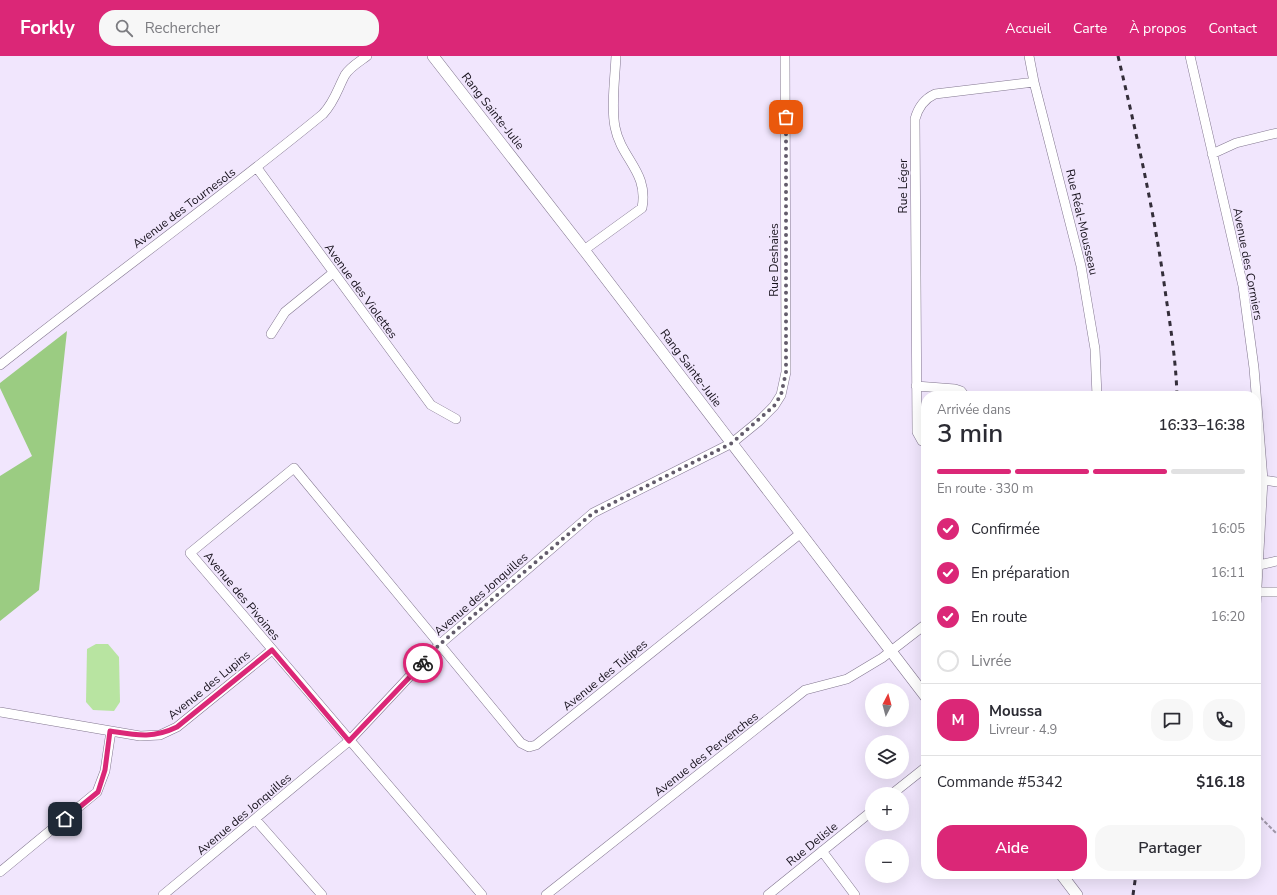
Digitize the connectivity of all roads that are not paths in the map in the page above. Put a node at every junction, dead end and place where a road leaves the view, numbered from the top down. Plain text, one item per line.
1 (366, 56) edge
2 (433, 56) edge
3 (616, 56) edge
4 (785, 56) edge
5 (1029, 56) edge
6 (1190, 56) edge
7 (1034, 82) junction
8 (1277, 133) edge
9 (1212, 154) junction
10 (257, 168) junction
11 (584, 250) junction
12 (333, 273) junction
13 (271, 334) dead end
14 (0, 365) edge
15 (916, 386) junction
16 (961, 391) edge
17 (1097, 391) edge
18 (1256, 391) edge
19 (456, 419) dead end
20 (921, 439) edge
21 (732, 443) junction
22 (1261, 455) edge
23 (1263, 480) junction
24 (1277, 482) edge
25 (1261, 522) edge
26 (801, 533) junction
27 (1277, 561) edge
28 (1261, 565) edge
29 (1261, 592) edge
30 (1277, 592) edge
31 (921, 628) edge
32 (439, 645) junction
33 (272, 650) junction
34 (891, 652) junction
35 (921, 691) edge
36 (0, 712) edge
37 (110, 731) junction
38 (349, 741) junction
39 (921, 771) edge
40 (901, 787) edge
41 (865, 817) edge
42 (256, 820) junction
43 (822, 851) junction
44 (0, 872) edge
45 (1065, 879) edge
46 (163, 895) edge
47 (322, 895) edge
48 (482, 895) edge
49 (546, 895) edge
50 (768, 895) edge
51 (855, 895) edge
52 (1077, 895) edge

1 - 10 street, Avenue des Tournesols
2 - 11 street, Rang Sainte-Julie
3 - 11 street
4 - 21 street, Rue Deshaies
5 - 7 street, Rue Réal-Mousseau
6 - 9 street, Avenue des Cormiers
7 - 15 street, Rue Léger
7 - 17 street, Rue Réal-Mousseau
8 - 9 street
9 - 18 street, Avenue des Cormiers
10 - 12 street, Avenue des Violettes
10 - 14 street, Avenue des Tournesols
11 - 21 street, Rang Sainte-Julie
12 - 13 street
12 - 19 street, Avenue des Violettes
15 - 16 street
15 - 20 street, Rue Léger
21 - 26 street, Rang Sainte-Julie
21 - 32 street, Avenue des Jonquilles
22 - 23 street, Avenue des Cormiers
23 - 24 street
23 - 25 street, Avenue des Cormiers
26 - 32 street, Avenue des Tulipes
26 - 34 street, Rang Sainte-Julie
27 - 28 street
29 - 30 street
31 - 34 street
32 - 33 street, Avenue des Pivoines
32 - 38 street, Avenue des Jonquilles
33 - 37 street, Avenue des Lupins
33 - 38 street, Avenue des Pivoines
34 - 35 street, Rang Sainte-Julie
34 - 49 street, Avenue des Pervenches
36 - 37 street, Avenue des Lupins
37 - 44 street
38 - 42 street, Avenue des Jonquilles
38 - 48 street, Avenue des Pivoines
39 - 40 street
41 - 43 street, Rue Delisle
42 - 46 street, Avenue des Jonquilles
42 - 47 street
43 - 50 street, Rue Delisle
43 - 51 street
45 - 52 street

